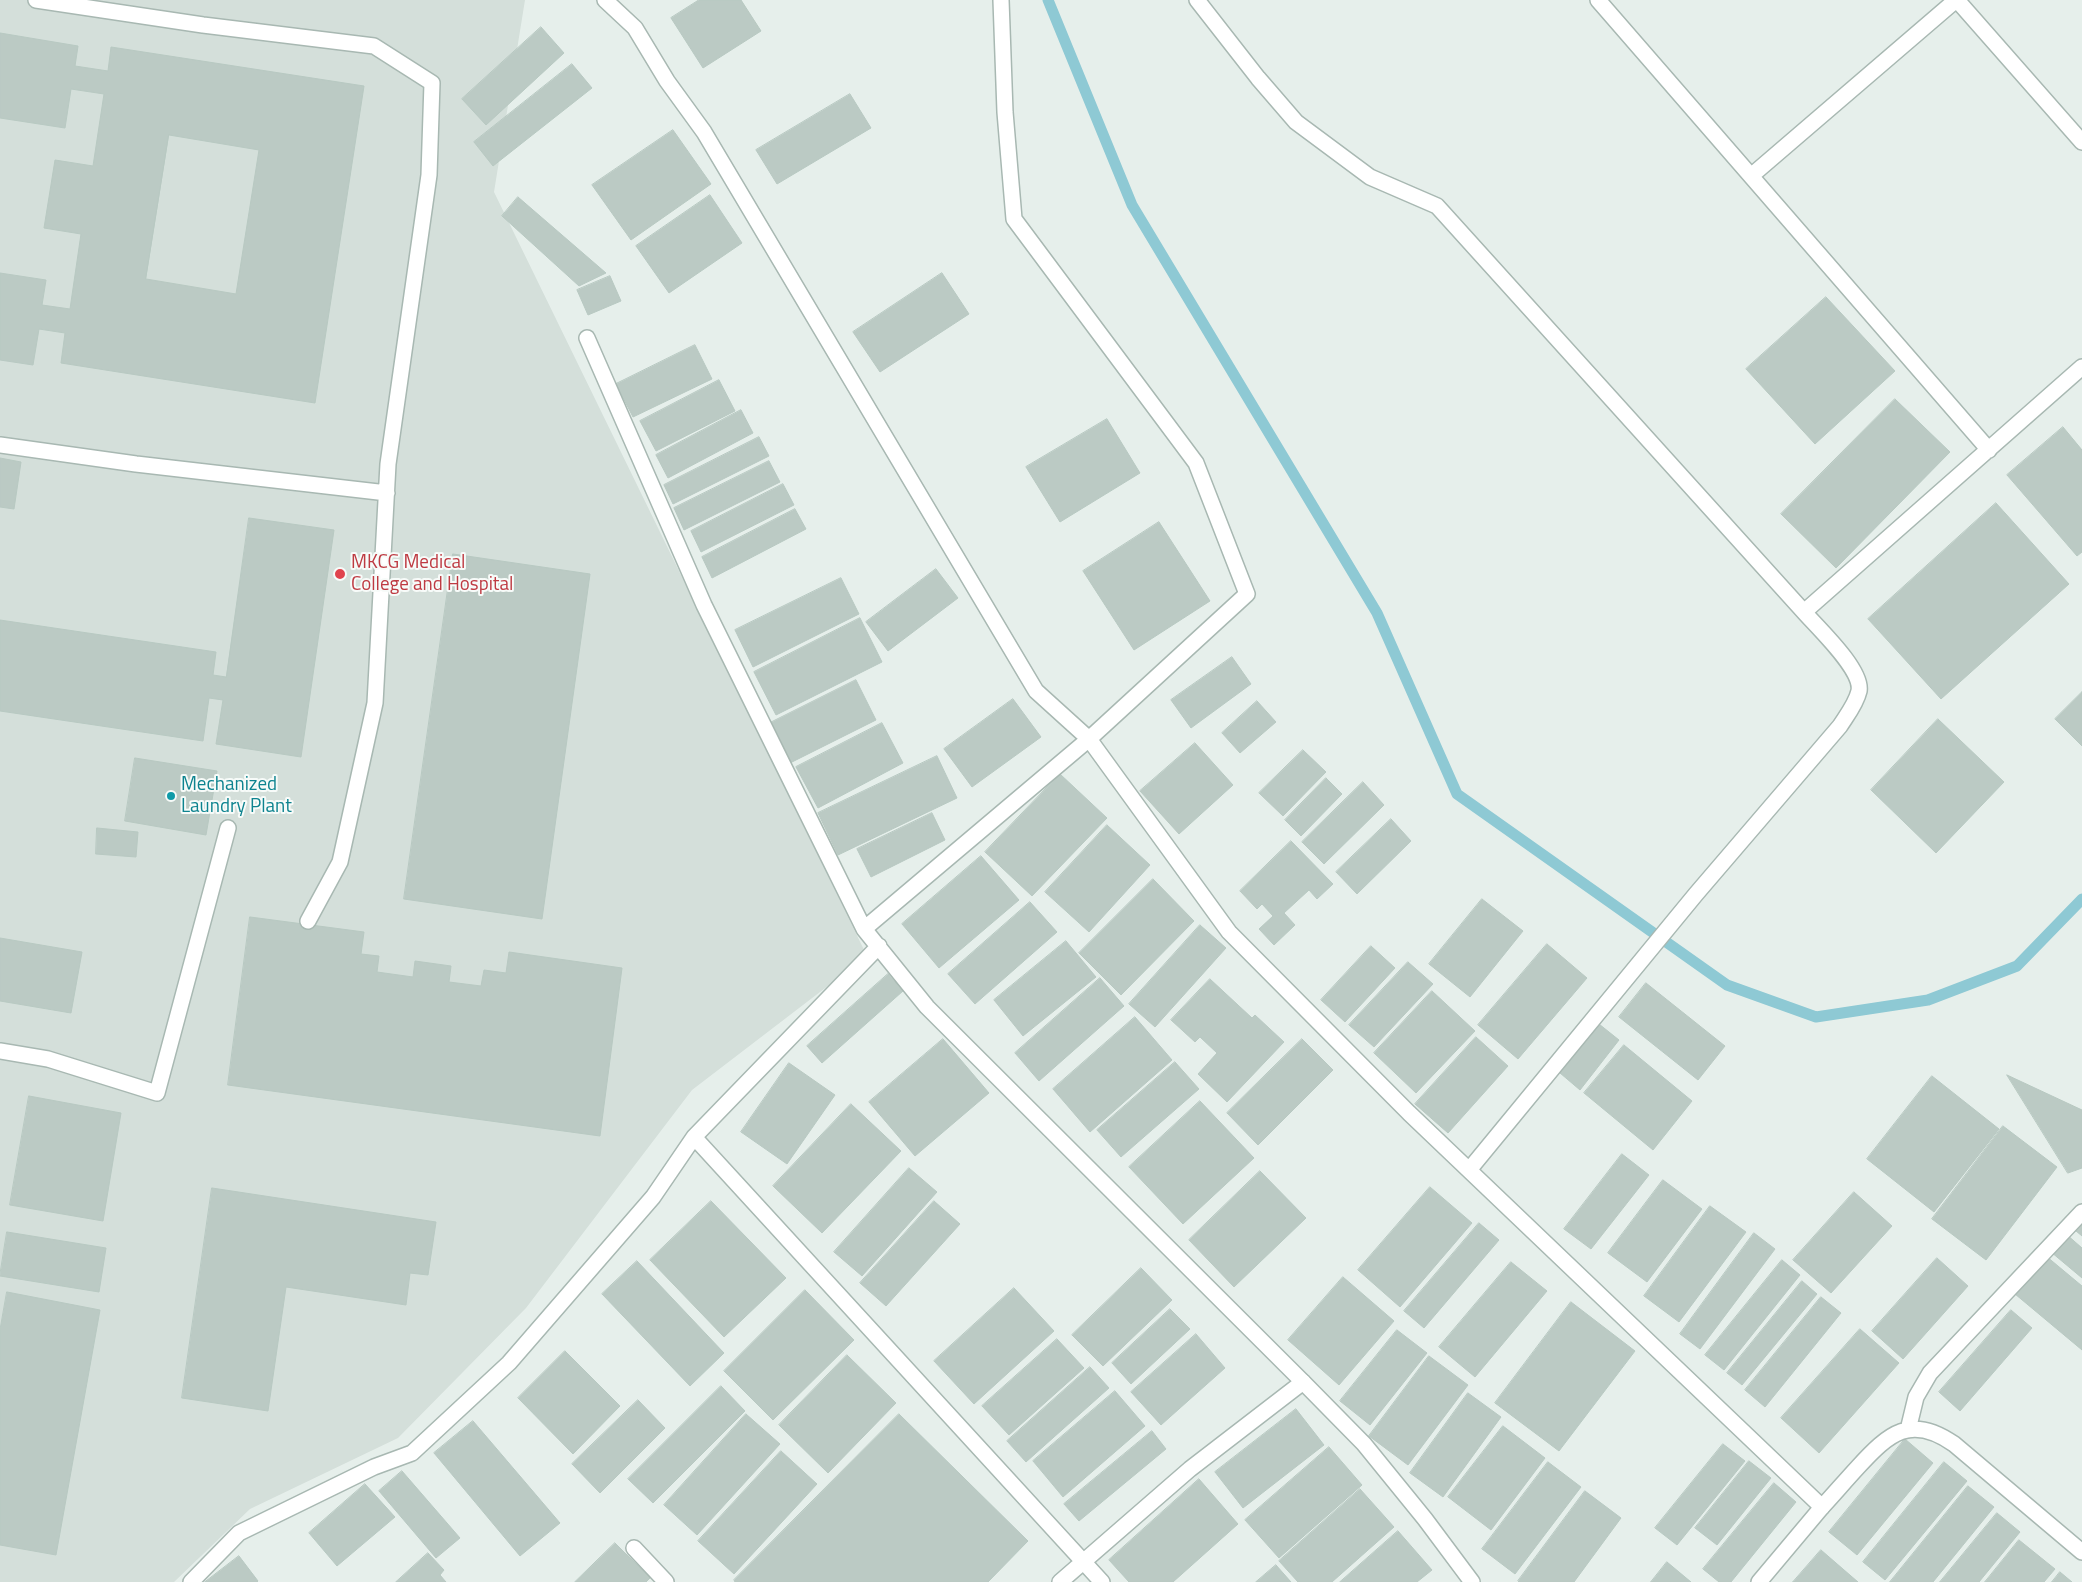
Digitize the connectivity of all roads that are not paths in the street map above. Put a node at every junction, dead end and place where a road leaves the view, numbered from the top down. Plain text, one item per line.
1 (36, 0) edge
2 (605, 0) edge
3 (1001, 0) edge
4 (1197, 0) edge
5 (1598, 0) edge
6 (1956, 0) edge
7 (2082, 142) edge
8 (1751, 176) junction
9 (587, 338) dead end
10 (2082, 367) edge
11 (0, 445) edge
12 (1989, 450) junction
13 (387, 493) junction
14 (1804, 612) junction
15 (1089, 739) junction
16 (228, 828) dead end
17 (308, 921) dead end
18 (864, 929) junction
19 (880, 946) junction
20 (0, 1051) edge
21 (694, 1137) junction
22 (1469, 1170) junction
23 (2082, 1212) edge
24 (1303, 1382) junction
25 (1904, 1430) junction
26 (1822, 1507) junction
27 (634, 1548) dead end
28 (2082, 1552) edge
29 (1084, 1561) junction
30 (191, 1582) edge
31 (666, 1582) edge
32 (1060, 1582) edge
33 (1102, 1582) edge
34 (1472, 1582) edge
35 (1759, 1582) edge

1 - 13 street
2 - 15 street
3 - 15 street
4 - 14 street
5 - 8 street
6 - 7 street
6 - 8 street
8 - 12 street
9 - 18 street
10 - 12 street
11 - 13 street
12 - 14 street
13 - 17 street
14 - 22 street
15 - 18 street
15 - 22 street
16 - 20 street
18 - 19 street
19 - 21 street
19 - 24 street
21 - 29 street
21 - 30 street
22 - 26 street
23 - 25 street
24 - 29 street
24 - 34 street
25 - 26 street
25 - 28 street
26 - 35 street
27 - 31 street
29 - 32 street
29 - 33 street

